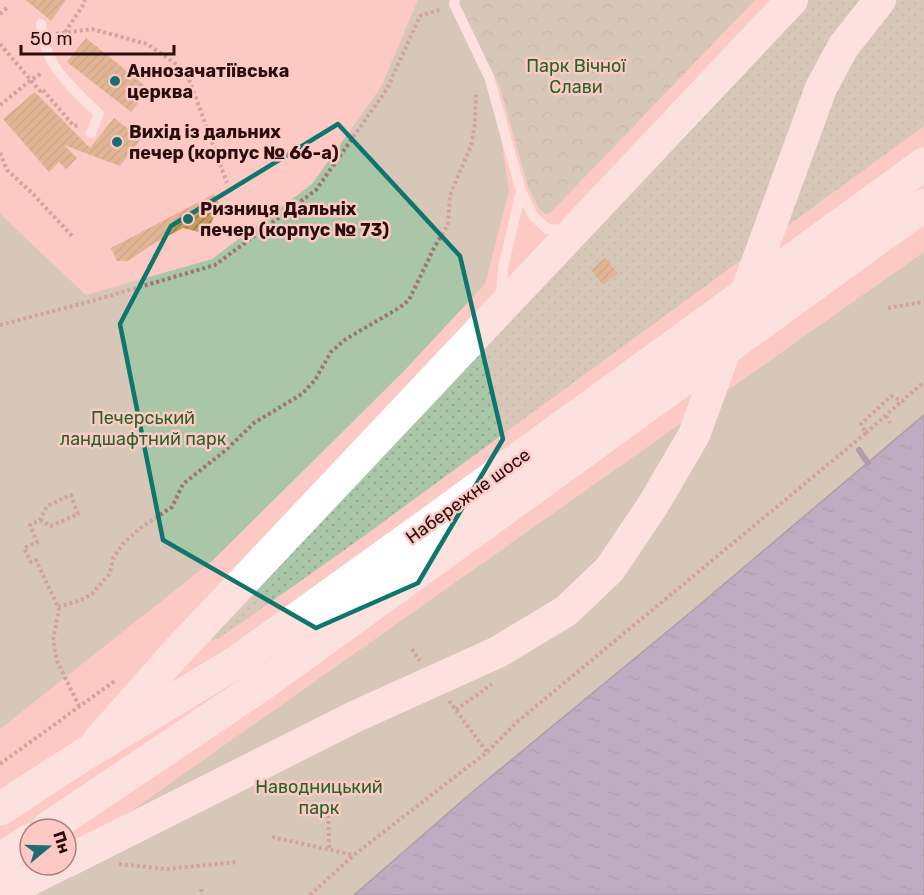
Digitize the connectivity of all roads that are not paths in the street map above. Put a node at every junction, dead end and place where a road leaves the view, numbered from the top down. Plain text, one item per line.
1 (792, 0) edge
2 (880, 0) edge
3 (455, 2) edge
4 (41, 29) road end
5 (93, 128) road end
6 (924, 164) edge
7 (521, 191) junction
8 (924, 205) edge
9 (574, 230) junction
10 (500, 309) junction
11 (88, 752) junction
12 (0, 809) edge
13 (65, 817) edge
14 (18, 848) edge
15 (78, 856) edge
16 (0, 860) edge
17 (35, 877) edge
18 (0, 895) edge

1 - 9 main road
2 - 15 main road
3 - 7 lane
4 - 5 lane
6 - 11 main road, Набережне шосе
7 - 9 lane
7 - 10 lane
8 - 13 main road, Набережне шосе
9 - 10 main road
10 - 11 main road
11 - 12 main road, Набережне шосе
14 - 16 main road
17 - 18 main road

